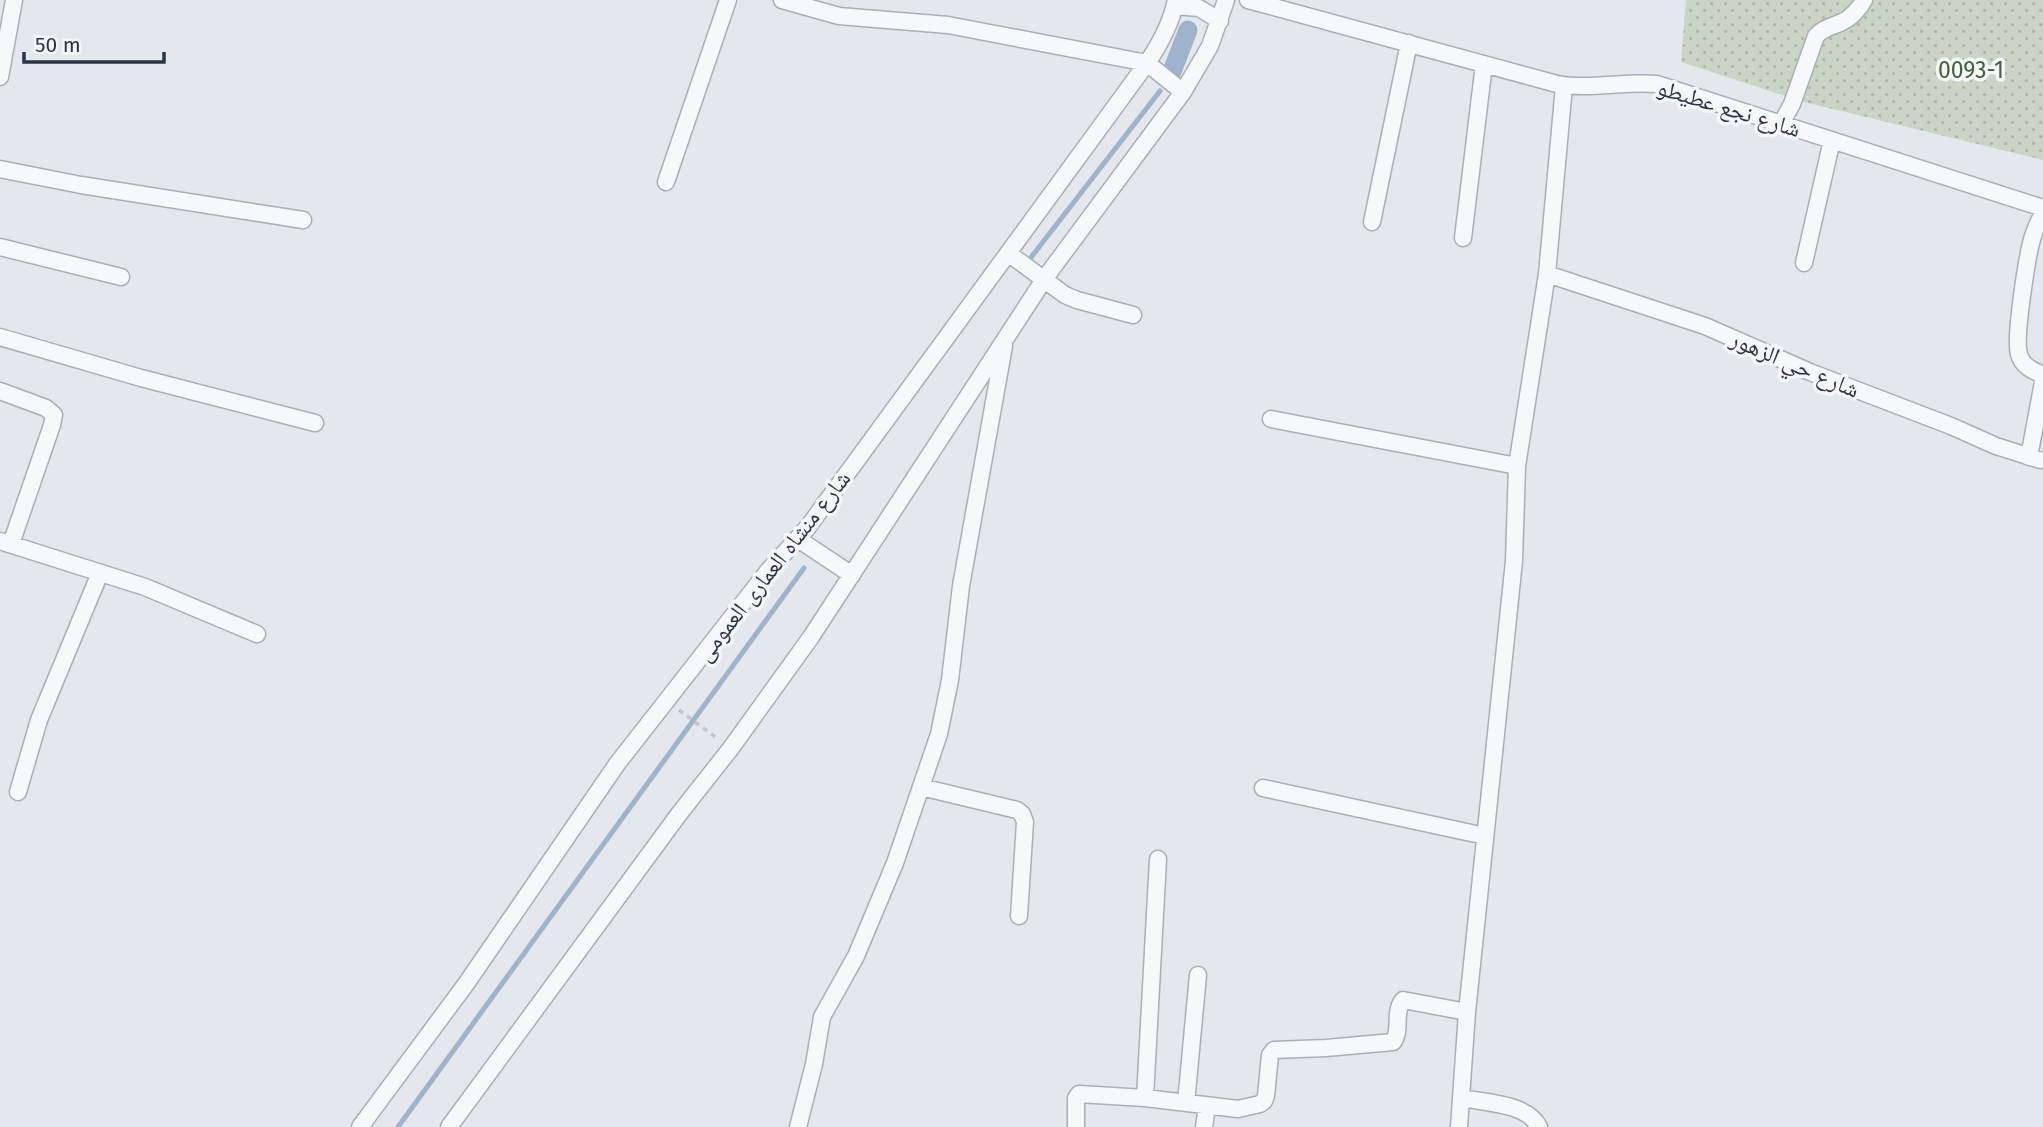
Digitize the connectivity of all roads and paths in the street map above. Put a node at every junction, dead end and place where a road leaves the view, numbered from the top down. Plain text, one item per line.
1 (14, 0) edge
2 (729, 0) edge
3 (782, 0) edge
4 (1226, 0) edge
5 (1248, 0) edge
6 (1864, 0) edge
7 (1175, 3) edge
8 (1220, 21) junction
9 (1409, 43) junction
10 (1147, 63) junction
11 (1484, 64) junction
12 (0, 77) edge
13 (1564, 86) junction
14 (1183, 92) junction
15 (1781, 124) junction
16 (1832, 141) junction
17 (0, 169) edge
18 (666, 182) dead end
19 (2043, 208) edge
20 (2043, 214) edge
21 (303, 220) dead end
22 (1372, 222) dead end
23 (1463, 238) dead end
24 (0, 247) edge
25 (1008, 253) junction
26 (1804, 263) dead end
27 (1547, 274) junction
28 (121, 277) dead end
29 (1045, 278) junction
30 (1133, 314) dead end
31 (0, 337) edge
32 (1006, 338) junction
33 (2043, 375) edge
34 (2043, 382) edge
35 (0, 391) edge
36 (1271, 419) dead end
37 (315, 423) dead end
38 (1517, 466) junction
39 (798, 538) junction
40 (6, 543) edge
41 (100, 573) junction
42 (852, 575) junction
43 (257, 634) dead end
44 (676, 709) dead end
45 (713, 736) dead end
46 (921, 787) junction
47 (1263, 788) dead end
48 (18, 792) dead end
49 (1485, 836) junction
50 (1158, 859) dead end
51 (1019, 916) dead end
52 (1198, 975) dead end
53 (1467, 1012) junction
54 (1145, 1098) junction
55 (1462, 1098) junction
56 (1186, 1103) junction
57 (1207, 1107) junction
58 (360, 1127) edge
59 (449, 1127) edge
60 (798, 1127) edge
61 (1076, 1127) edge
62 (1204, 1127) edge
63 (1459, 1127) edge
64 (1539, 1127) edge

1 - 12 street
2 - 18 street
3 - 10 street
4 - 8 street
5 - 9 street, شارع نجع عطيطو
6 - 15 street
7 - 8 street
7 - 10 street, شارع منشاه العمارى العمومى
8 - 14 street
9 - 11 street, شارع نجع عطيطو
9 - 22 street
10 - 14 street
10 - 25 street, شارع منشاه العمارى العمومى
11 - 13 street, شارع نجع عطيطو
11 - 23 street
13 - 15 street, شارع نجع عطيطو
13 - 27 street
14 - 29 street
15 - 16 street, شارع نجع عطيطو
16 - 19 street, شارع نجع عطيطو
16 - 26 street
17 - 21 street
20 - 33 street
24 - 28 street
25 - 29 street
25 - 39 street, شارع منشاه العمارى العمومى
27 - 34 street, شارع حي الزهور
27 - 38 street
29 - 30 street
29 - 32 street
31 - 37 street
32 - 42 street
32 - 46 street
35 - 40 street
36 - 38 street
38 - 49 street
39 - 42 street
39 - 58 street, شارع منشاه العمارى العمومى
40 - 41 street
41 - 43 street
41 - 48 street
42 - 59 street
44 - 45 path
46 - 51 street
46 - 60 street
47 - 49 street
49 - 53 street
50 - 54 street
52 - 56 street
53 - 55 street
53 - 57 street
54 - 56 street
54 - 61 street
55 - 63 street
55 - 64 street
56 - 57 street
57 - 62 street

